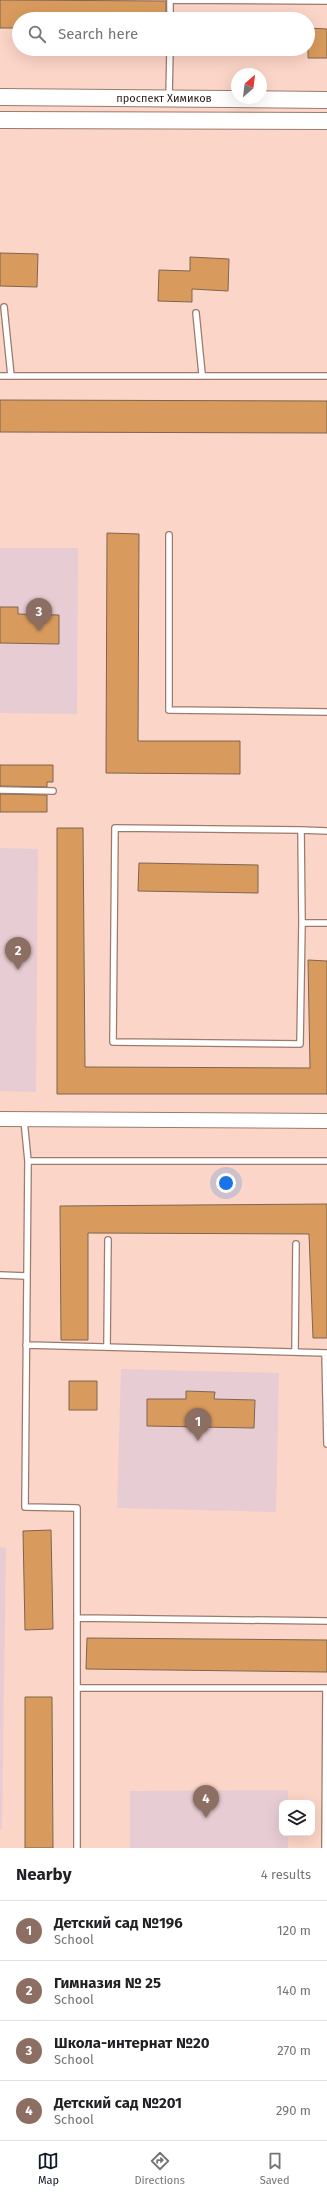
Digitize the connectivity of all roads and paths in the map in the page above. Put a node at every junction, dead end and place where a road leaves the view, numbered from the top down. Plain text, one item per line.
1 (170, 0) edge
2 (327, 1) edge
3 (170, 12) edge
4 (170, 56) edge
5 (0, 98) edge
6 (169, 98) junction
7 (327, 100) edge
8 (0, 120) edge
9 (327, 121) edge
10 (4, 307) dead end
11 (196, 313) dead end
12 (202, 374) junction
13 (0, 376) edge
14 (11, 376) junction
15 (327, 376) edge
16 (169, 535) dead end
17 (327, 712) edge
18 (0, 790) edge
19 (53, 791) dead end
20 (301, 830) junction
21 (327, 831) edge
22 (302, 923) junction
23 (327, 923) edge
24 (0, 1118) edge
25 (24, 1119) junction
26 (327, 1121) edge
27 (28, 1161) junction
28 (327, 1161) edge
29 (108, 1240) dead end
30 (296, 1244) dead end
31 (0, 1275) edge
32 (26, 1276) junction
33 (26, 1345) junction
34 (106, 1346) junction
35 (295, 1352) junction
36 (326, 1353) edge
37 (327, 1444) edge
38 (77, 1618) junction
39 (327, 1621) edge
40 (77, 1688) junction
41 (327, 1688) edge
42 (77, 1848) edge
43 (325, 1848) edge

1 - 2 lane
1 - 3 lane
4 - 6 lane
5 - 6 main road, проспект Химиков
6 - 7 main road, проспект Химиков
8 - 9 main road, проспект Химиков
10 - 14 lane
11 - 12 lane
12 - 14 lane
12 - 15 lane
13 - 14 lane
16 - 17 lane
18 - 19 lane
20 - 21 lane
20 - 22 lane
20 - 22 lane
22 - 23 lane
24 - 25 street
25 - 26 street
25 - 27 lane
27 - 28 lane
27 - 32 lane
29 - 34 lane
30 - 35 lane
31 - 32 lane
32 - 33 lane
33 - 34 lane
33 - 38 lane
34 - 35 lane
35 - 36 lane
36 - 37 lane
38 - 39 lane
38 - 40 lane
40 - 41 lane
40 - 42 lane
41 - 43 lane

